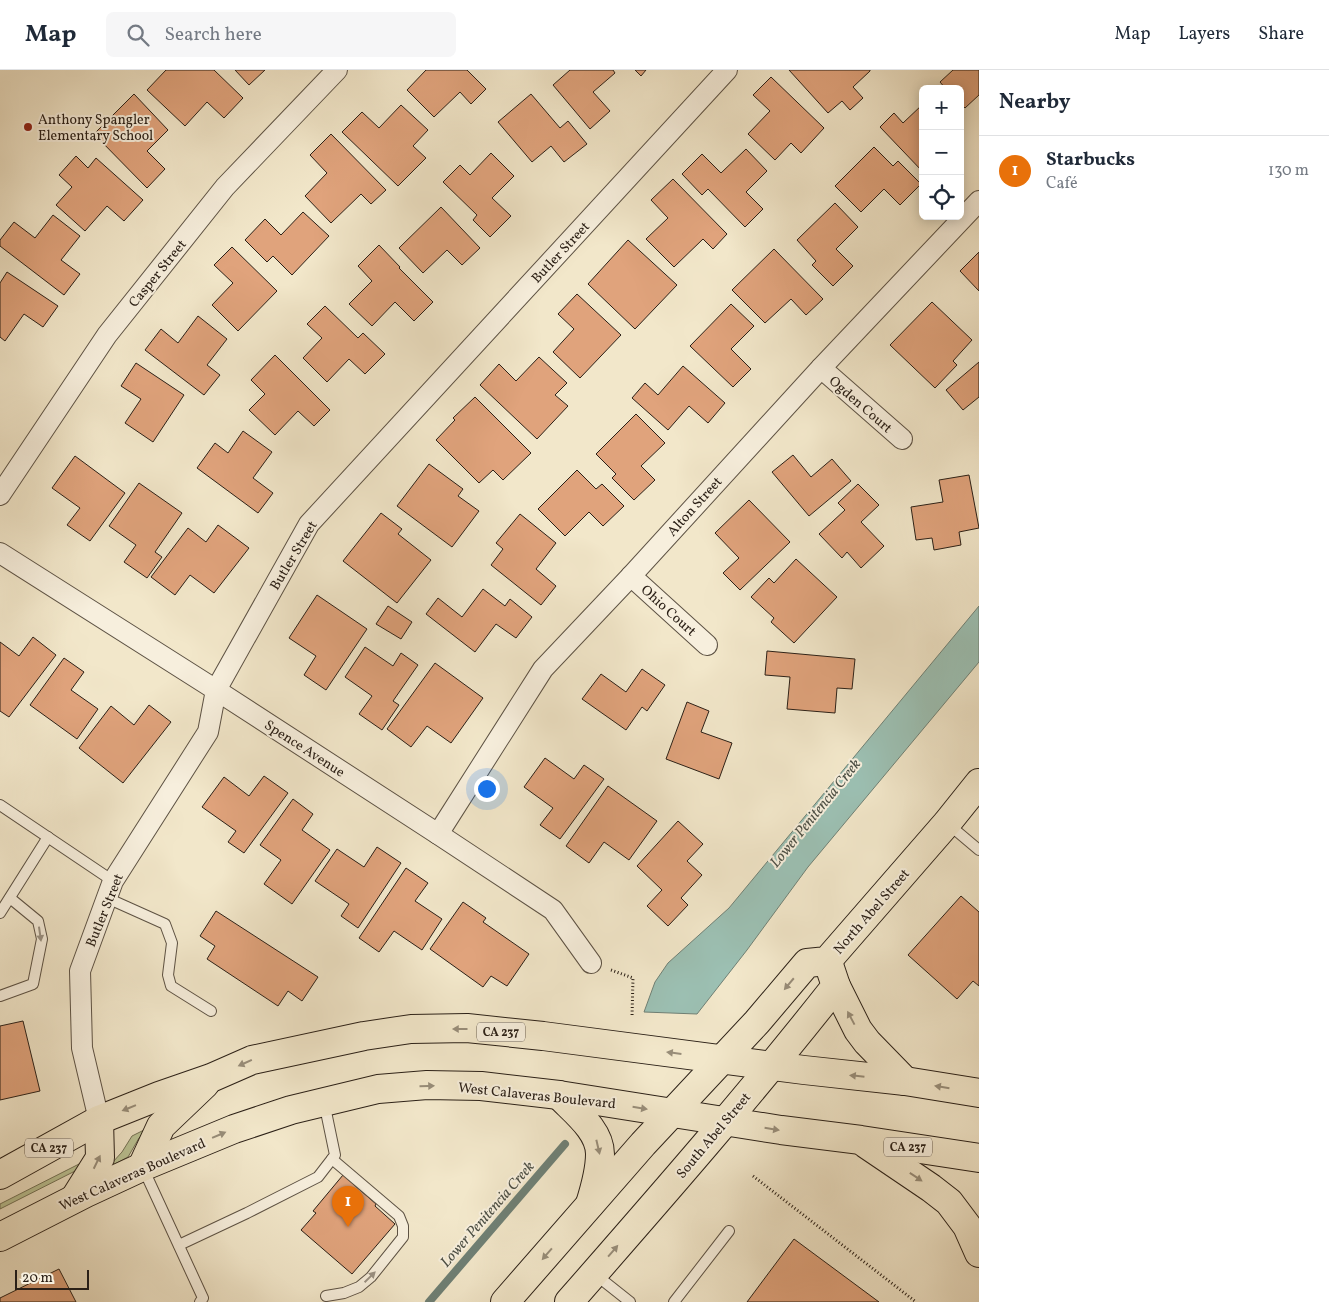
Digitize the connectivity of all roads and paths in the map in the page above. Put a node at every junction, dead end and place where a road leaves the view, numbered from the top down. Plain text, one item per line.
1 (337, 70) edge
2 (728, 70) edge
3 (979, 202) edge
4 (821, 368) junction
5 (902, 439) dead end
6 (0, 495) edge
7 (0, 553) edge
8 (631, 576) junction
9 (707, 645) dead end
10 (216, 690) junction
11 (979, 783) edge
12 (0, 805) edge
13 (947, 823) junction
14 (438, 834) junction
15 (48, 837) junction
16 (979, 850) edge
17 (110, 889) junction
18 (10, 898) junction
19 (0, 913) edge
20 (591, 963) joint
21 (832, 973) junction
22 (0, 996) edge
23 (211, 1011) dead end
24 (632, 1017) dead end
25 (722, 1059) junction
26 (771, 1066) junction
27 (211, 1078) junction
28 (906, 1081) junction
29 (979, 1093) edge
30 (558, 1095) junction
31 (324, 1102) junction
32 (673, 1113) junction
33 (99, 1120) junction
34 (724, 1121) junction
35 (861, 1140) junction
36 (979, 1158) edge
37 (332, 1159) junction
38 (142, 1167) junction
39 (0, 1175) edge
40 (753, 1176) dead end
41 (74, 1198) junction
42 (590, 1204) junction
43 (728, 1232) dead end
44 (0, 1237) edge
45 (179, 1244) junction
46 (979, 1253) edge
47 (594, 1273) junction
48 (326, 1296) dead end
49 (200, 1302) edge
50 (506, 1302) edge
51 (569, 1302) edge
52 (630, 1302) edge
53 (674, 1302) edge
54 (916, 1302) edge

1 - 6 street, Casper Street
2 - 10 street, Butler Street
3 - 4 street, Alton Street
4 - 5 street, Ogden Court
4 - 8 street, Alton Street
7 - 10 street, Spence Avenue
8 - 9 street, Ohio Court
8 - 14 street, Alton Street
10 - 14 street, Spence Avenue
10 - 17 street, Butler Street
11 - 13 main road, North Abel Street
12 - 15 lane
13 - 16 lane
13 - 21 main road, North Abel Street
14 - 20 street, Spence Avenue
15 - 17 lane
15 - 18 lane
17 - 23 lane
17 - 33 street, Butler Street
18 - 19 lane
18 -> 22 lane
20 - 24 path
21 -> 25 main road, North Abel Street
21 - 26 main road, South Abel Street
28 -> 21 main road
25 - 26 main road, CA 237
25 -> 27 main road, CA 237
25 - 32 main road, North Abel Street
28 -> 26 main road, CA 237
26 - 34 main road, South Abel Street
27 -> 33 main road, CA 237
27 - 38 main road
29 -> 28 main road, CA 237
31 -> 30 main road, West Calaveras Boulevard / CA 237
30 -> 32 main road, West Calaveras Boulevard / CA 237
30 -> 42 main road
31 - 37 lane
38 -> 31 main road, West Calaveras Boulevard / CA 237
32 - 34 main road, West Calaveras Boulevard / CA 237
32 - 42 main road
33 - 39 main road, CA 237
41 -> 33 main road
34 -> 35 main road, West Calaveras Boulevard / CA 237
47 -> 34 main road, South Abel Street
35 - 36 main road, West Calaveras Boulevard / CA 237
35 -> 46 main road
37 - 45 lane
48 -> 37 lane
38 - 41 main road, West Calaveras Boulevard / CA 237
38 - 45 lane
40 - 54 path
41 - 44 main road, West Calaveras Boulevard / CA 237
42 -> 50 main road
43 - 53 lane
45 - 49 lane
47 - 51 main road, South Abel Street
47 - 52 lane

